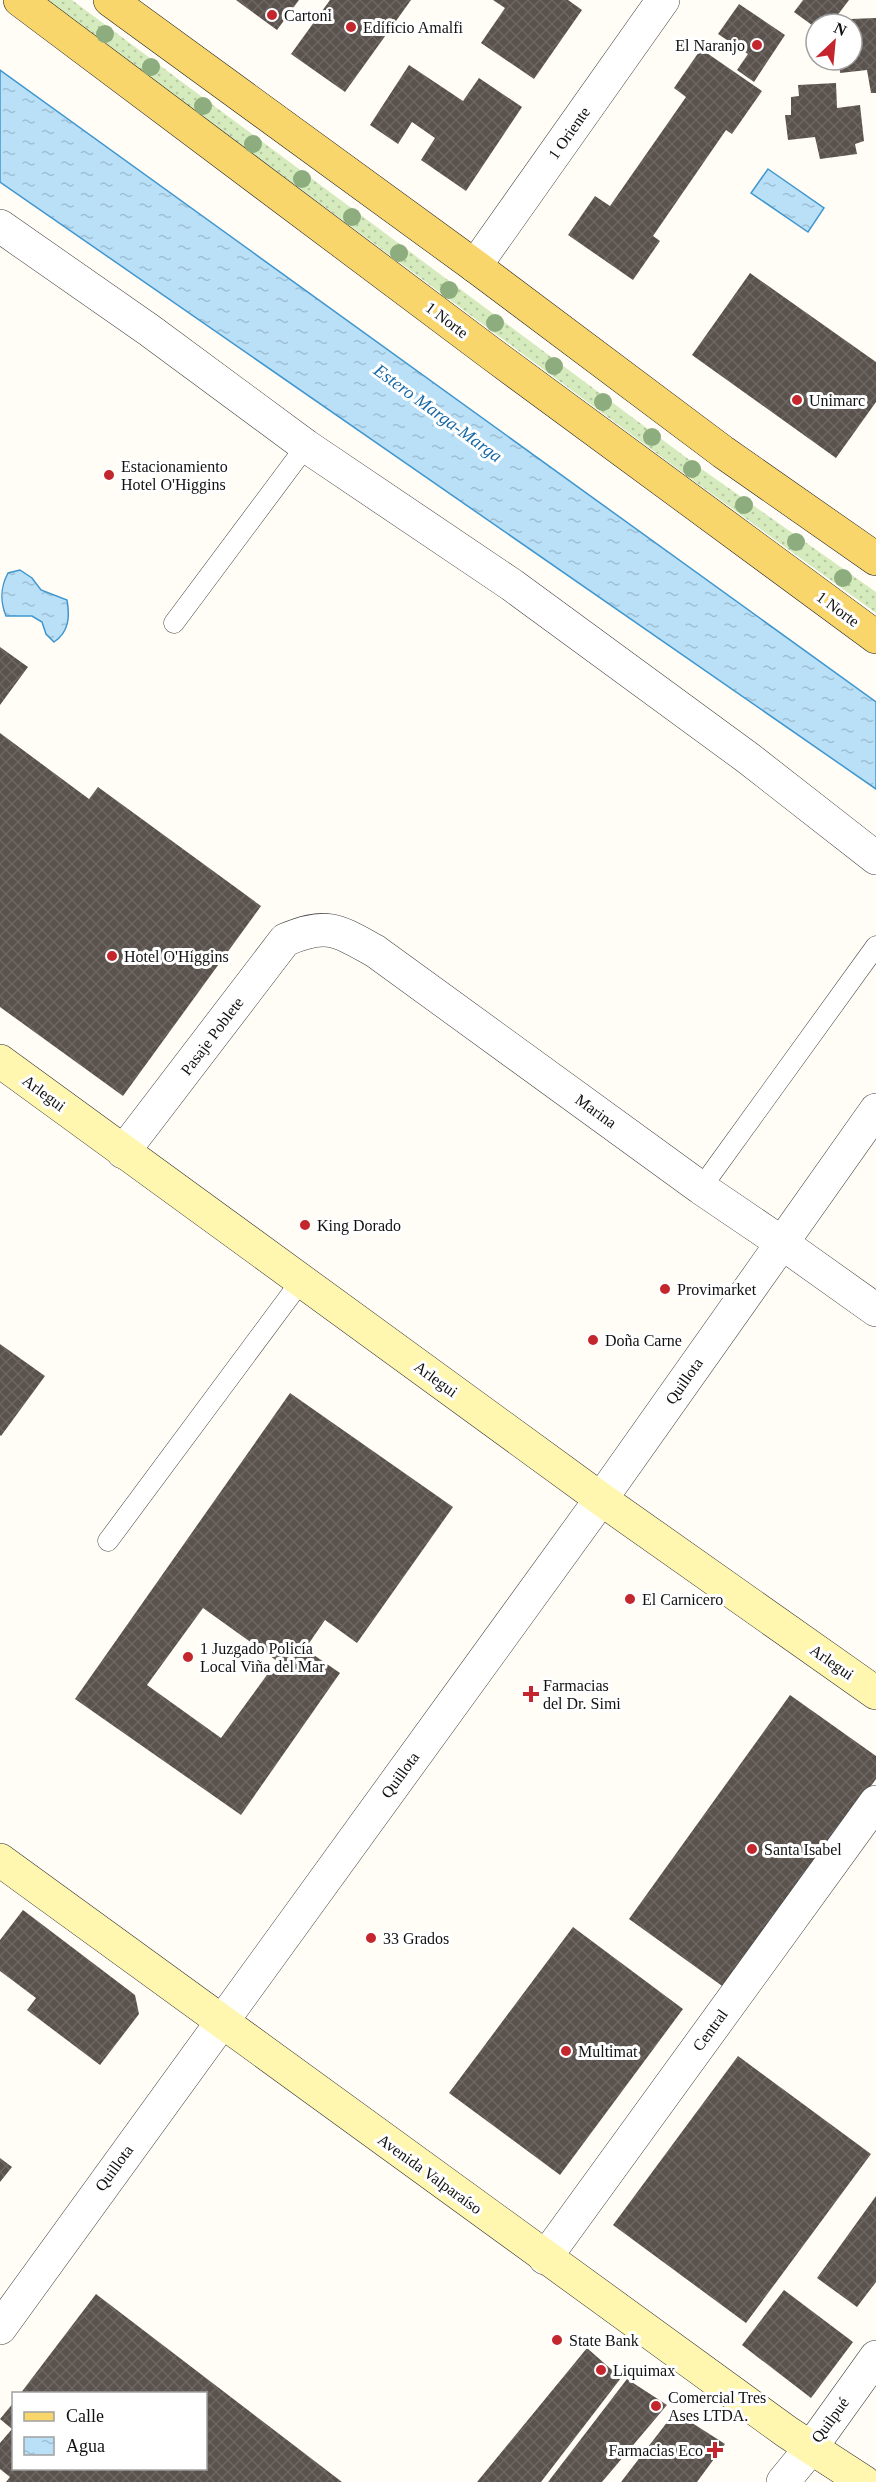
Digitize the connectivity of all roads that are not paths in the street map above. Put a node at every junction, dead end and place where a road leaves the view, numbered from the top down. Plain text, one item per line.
1 (20, 0) edge
2 (110, 0) edge
3 (663, 0) edge
4 (0, 226) edge
5 (475, 266) junction
6 (306, 446) junction
7 (876, 559) edge
8 (174, 623) dead end
9 (876, 637) edge
10 (876, 858) edge
11 (309, 930) joint
12 (876, 946) edge
13 (0, 1061) edge
14 (876, 1110) edge
15 (123, 1152) junction
16 (701, 1188) junction
17 (790, 1232) junction
18 (301, 1281) junction
19 (876, 1310) edge
20 (601, 1499) junction
21 (108, 1541) dead end
22 (876, 1694) edge
23 (876, 1802) edge
24 (0, 1860) edge
25 (220, 2022) junction
26 (545, 2258) junction
27 (0, 2328) edge
28 (876, 2357) edge
29 (810, 2449) junction
30 (783, 2482) edge
31 (864, 2482) edge

1 - 9 main road, 1 Norte
2 - 5 main road
3 - 5 street, 1 Oriente
4 - 6 street
5 - 7 main road
6 - 8 lane
6 - 10 street
11 - 15 street, Pasaje Poblete
11 - 16 street, Marina
12 - 16 lane
13 - 15 main road, Arlegui
14 - 17 street, Quillota
15 - 18 main road, Arlegui
16 - 17 street, Marina
17 - 19 street, Marina
17 - 20 street, Quillota
18 - 20 main road, Arlegui
18 - 21 lane
20 - 22 main road, Arlegui
20 - 25 street, Quillota
23 - 26 street, Central
24 - 25 main road, Avenida Valparaíso
25 - 26 main road, Avenida Valparaíso
25 - 27 street, Quillota
26 - 29 main road, Avenida Valparaíso
28 - 29 street, Quilpué
29 - 30 street, Quilpué
29 - 31 main road, Avenida Valparaíso

